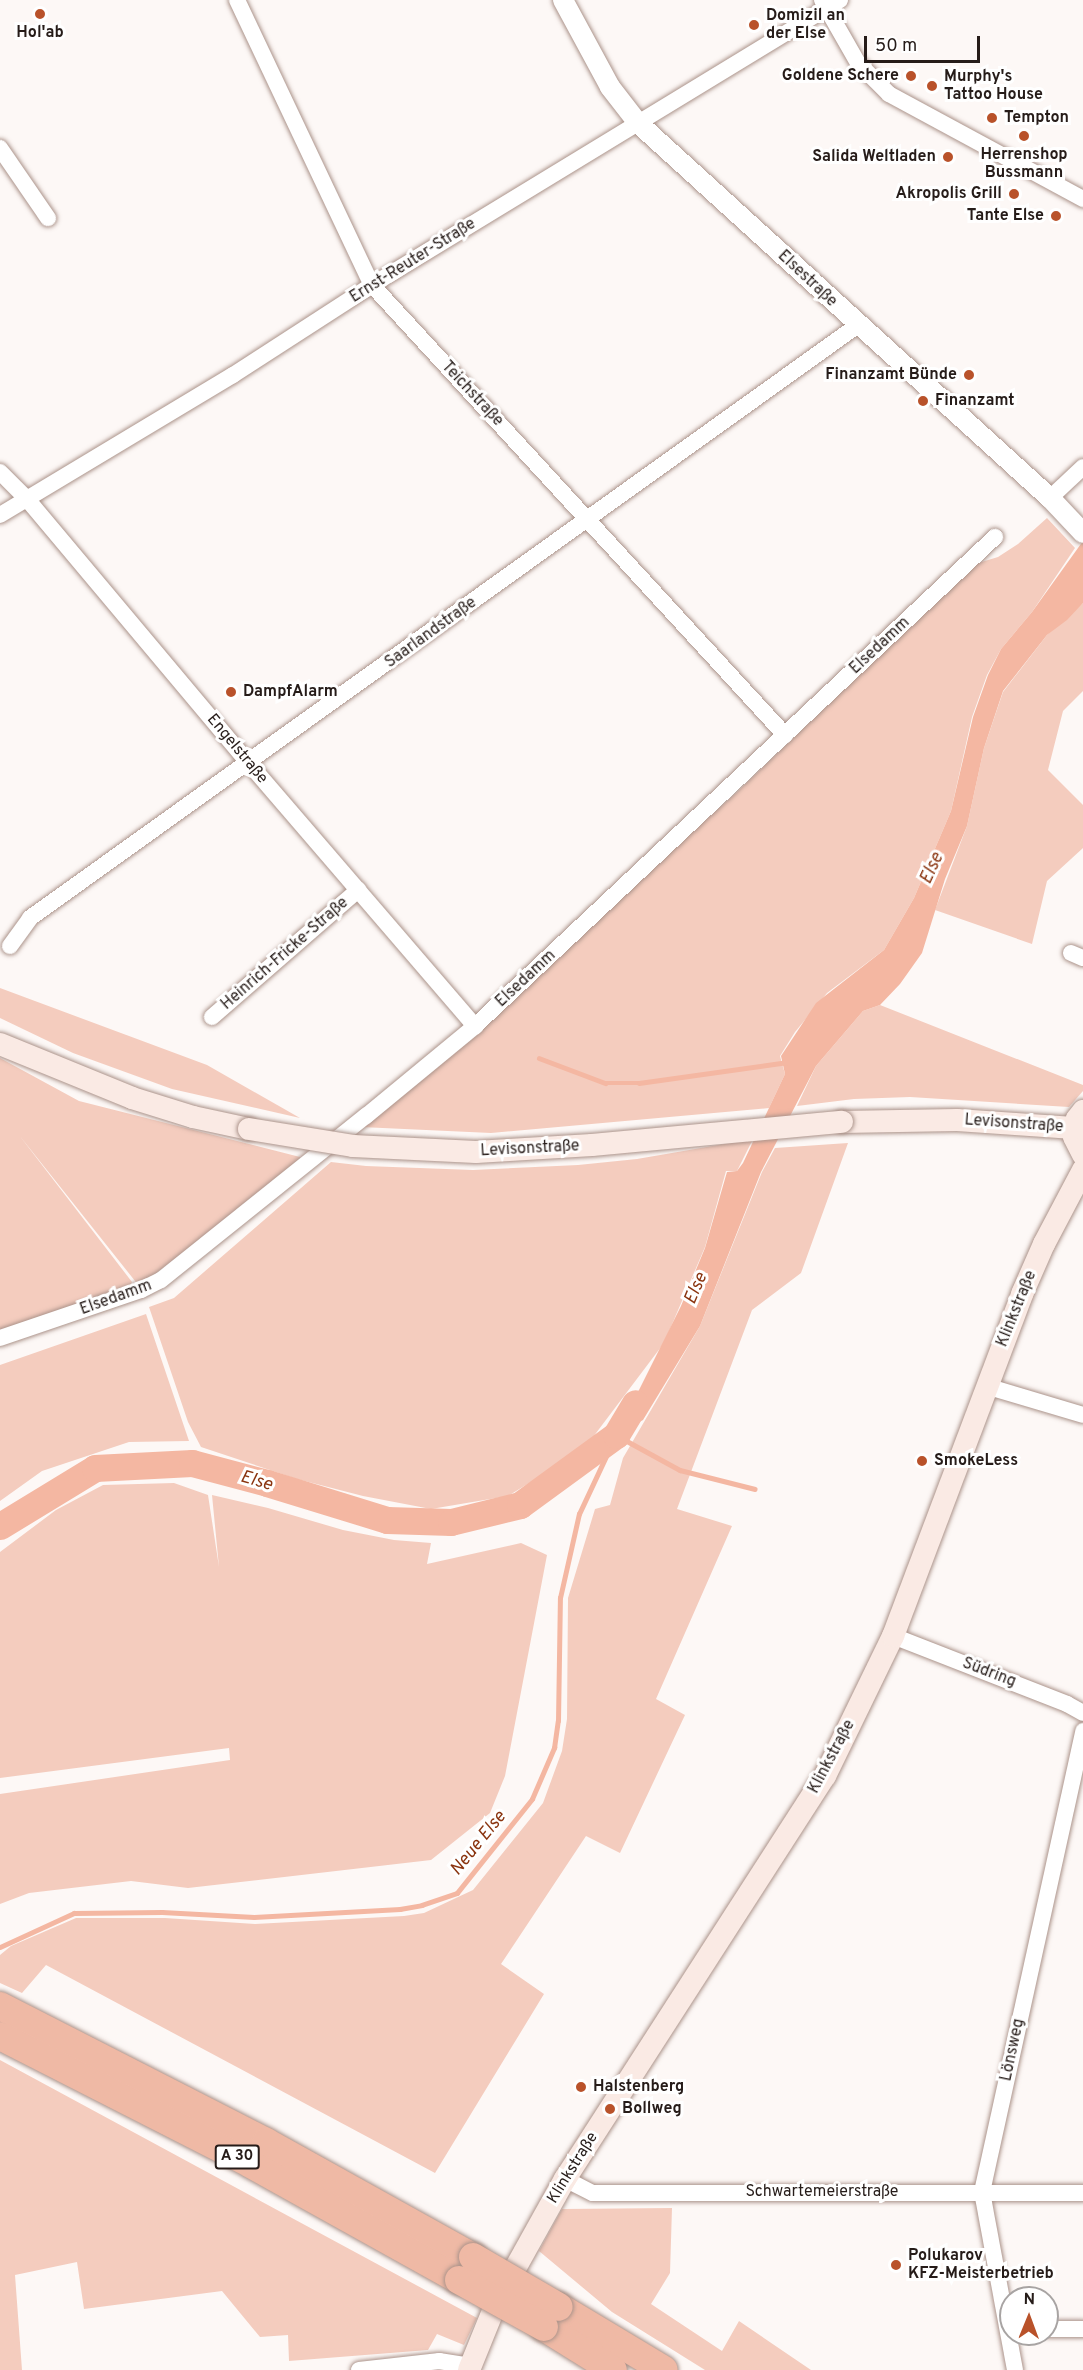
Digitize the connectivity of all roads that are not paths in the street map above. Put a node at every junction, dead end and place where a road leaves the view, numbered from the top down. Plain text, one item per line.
1 (237, 0) edge
2 (563, 0) edge
3 (829, 2) edge
4 (638, 123) junction
5 (0, 148) edge
6 (1083, 199) edge
7 (48, 218) dead end
8 (372, 285) junction
9 (858, 326) junction
10 (1083, 467) edge
11 (0, 471) edge
12 (1050, 498) junction
13 (27, 499) junction
14 (0, 515) edge
15 (588, 520) junction
16 (1083, 533) edge
17 (995, 537) dead end
18 (785, 735) junction
19 (247, 761) junction
20 (358, 890) junction
21 (10, 946) dead end
22 (212, 1017) dead end
23 (475, 1026) junction
24 (0, 1044) edge
25 (1079, 1120) edge
26 (1083, 1155) edge
27 (1083, 1170) edge
28 (0, 1338) edge
29 (986, 1386) junction
30 (1083, 1416) edge
31 (893, 1636) junction
32 (1083, 1713) edge
33 (1083, 1731) edge
34 (0, 2006) edge
35 (6, 2039) edge
36 (565, 2179) junction
37 (982, 2192) junction
38 (1083, 2193) edge
39 (466, 2268) junction
40 (1001, 2286) edge
41 (551, 2317) junction
42 (1059, 2329) edge
43 (1083, 2330) edge
44 (1011, 2346) edge
45 (470, 2368) edge
46 (358, 2370) edge
47 (613, 2370) edge
48 (664, 2370) edge
49 (1015, 2370) edge

1 - 8 street, Teichstraße
2 - 4 street, Elsestraße
3 - 4 street, Ernst-Reuter-Straße
3 - 6 street
4 - 8 street, Ernst-Reuter-Straße
4 - 9 street, Elsestraße
5 - 7 street
8 - 13 street, Ernst-Reuter-Straße
8 - 15 street, Teichstraße
9 - 12 street, Elsestraße
9 - 15 street, Saarlandstraße
10 - 12 street
11 - 13 street, Engelstraße
12 - 16 street, Elsestraße
13 - 14 street, Ernst-Reuter-Straße
13 - 19 street, Engelstraße
15 - 18 street, Teichstraße
15 - 19 street, Saarlandstraße
17 - 18 street, Elsedamm
18 - 23 street, Elsedamm
19 - 20 street, Engelstraße
19 - 21 street, Saarlandstraße
20 - 22 street, Heinrich-Fricke-Straße
20 - 23 street, Engelstraße
23 - 28 street, Elsedamm
24 - 25 main road, Levisonstraße, bridge
25 - 26 main road
27 - 29 main road, Klinkstraße
29 - 30 street
29 - 31 main road, Klinkstraße
31 - 32 street, Südring
31 - 36 main road, Klinkstraße
33 - 37 street, Lönsweg
34 - 39 highway, A 30
35 - 39 highway, A 30
36 - 37 street, Schwartemeierstraße
36 - 45 main road, Klinkstraße
37 - 38 street, Schwartemeierstraße
37 - 40 street, Lönsweg
39 - 41 highway, A 30, bridge
41 - 47 highway, A 30
41 - 48 highway, A 30
42 - 43 street
44 - 49 street, Lönsweg
45 - 46 street

